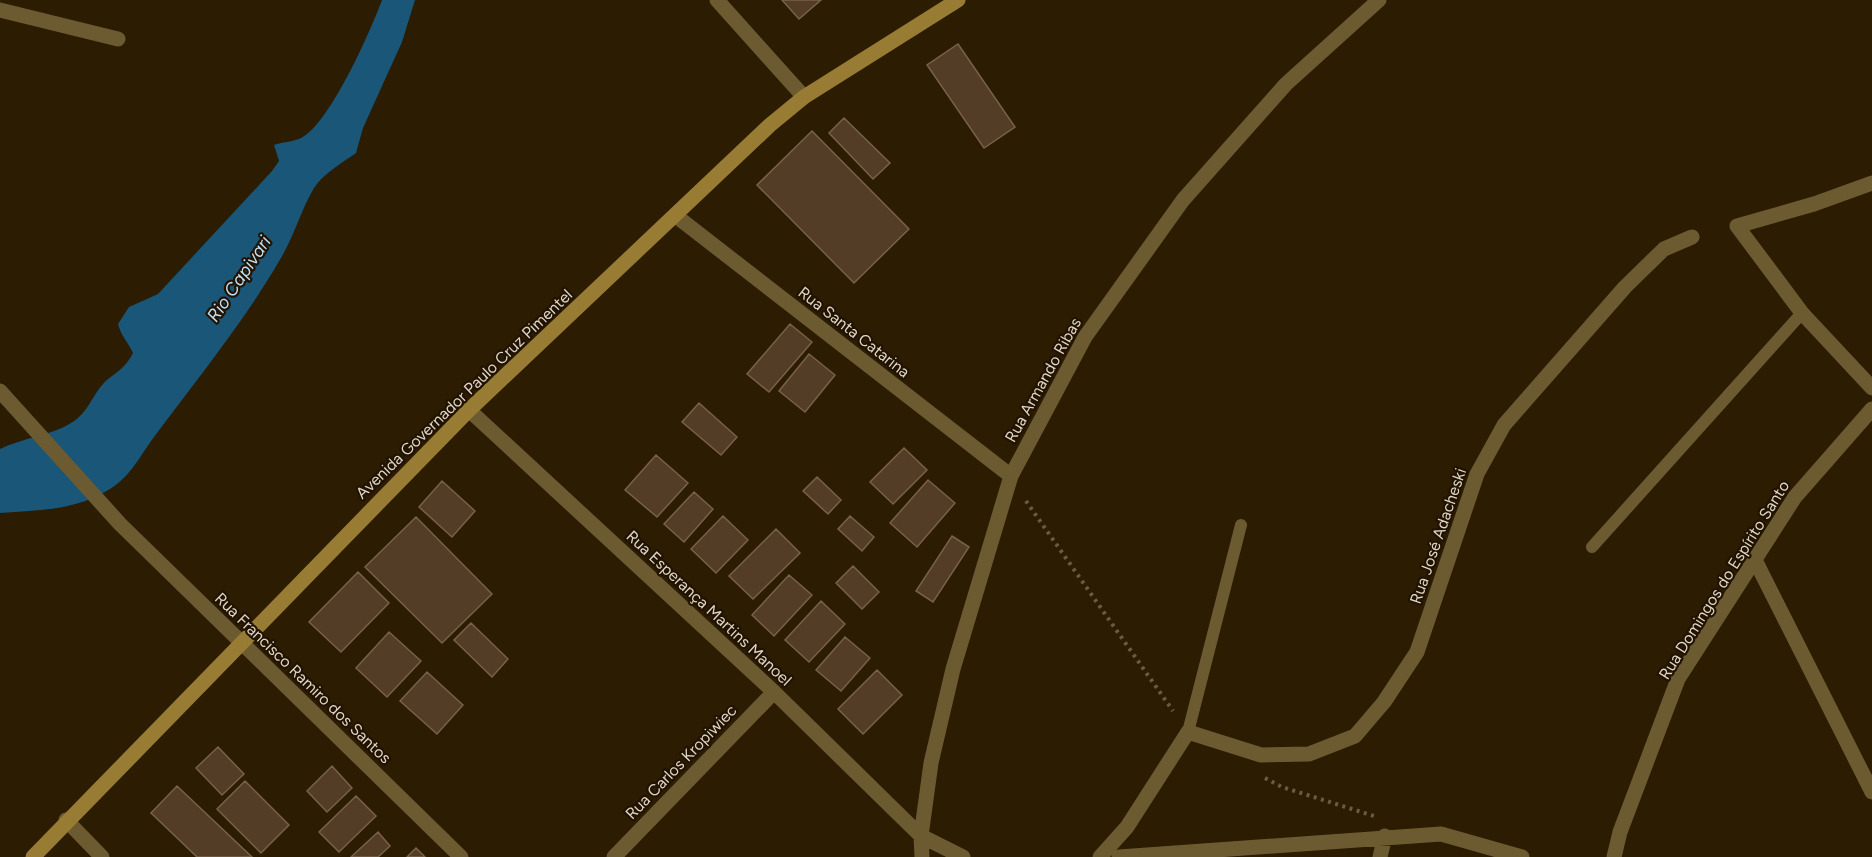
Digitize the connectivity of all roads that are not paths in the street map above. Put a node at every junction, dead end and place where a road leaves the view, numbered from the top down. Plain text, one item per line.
1 (717, 0) edge
2 (958, 0) edge
3 (1379, 0) edge
4 (0, 10) edge
5 (118, 39) dead end
6 (804, 97) junction
7 (1872, 183) edge
8 (676, 216) junction
9 (1692, 237) dead end
10 (1802, 313) junction
11 (1872, 388) edge
12 (0, 391) edge
13 (1872, 409) edge
14 (469, 410) junction
15 (1011, 476) junction
16 (1240, 525) dead end
17 (1592, 547) dead end
18 (1755, 560) junction
19 (242, 643) junction
20 (774, 692) junction
21 (1188, 732) junction
22 (1872, 792) edge
23 (66, 820) junction
24 (921, 836) junction
25 (1385, 836) junction
26 (33, 857) edge
27 (102, 857) edge
28 (461, 857) edge
29 (614, 857) edge
30 (922, 857) edge
31 (963, 857) edge
32 (1100, 857) edge
33 (1119, 857) edge
34 (1380, 857) edge
35 (1522, 857) edge
36 (1614, 857) edge

1 - 6 street
2 - 6 street, Avenida Governador Paulo Cruz Pimentel
3 - 15 street, Rua Armando Ribas
4 - 5 street
6 - 8 street, Avenida Governador Paulo Cruz Pimentel
7 - 10 street
8 - 14 street, Avenida Governador Paulo Cruz Pimentel
8 - 15 street, Rua Santa Catarina
9 - 21 street, Rua José Adacheski
10 - 11 street
10 - 17 lane
12 - 19 street, Rua Francisco Ramiro dos Santos
13 - 18 street, Rua Domingos do Espírito Santo
14 - 19 street, Avenida Governador Paulo Cruz Pimentel
14 - 20 street, Rua Esperança Martins Manoel
15 - 24 street, Rua Armando Ribas
16 - 21 lane
18 - 22 street
18 - 36 street, Rua Domingos do Espírito Santo
19 - 23 street, Avenida Governador Paulo Cruz Pimentel
19 - 28 street, Rua Francisco Ramiro dos Santos
20 - 24 street, Rua Esperança Martins Manoel
20 - 29 street, Rua Carlos Kropiwiec
21 - 32 street
23 - 26 street, Avenida Governador Paulo Cruz Pimentel
23 - 27 street
24 - 30 street, Rua Armando Ribas
24 - 31 street, Rua Esperança Martins Manoel
25 - 33 street
25 - 34 street
25 - 35 street

